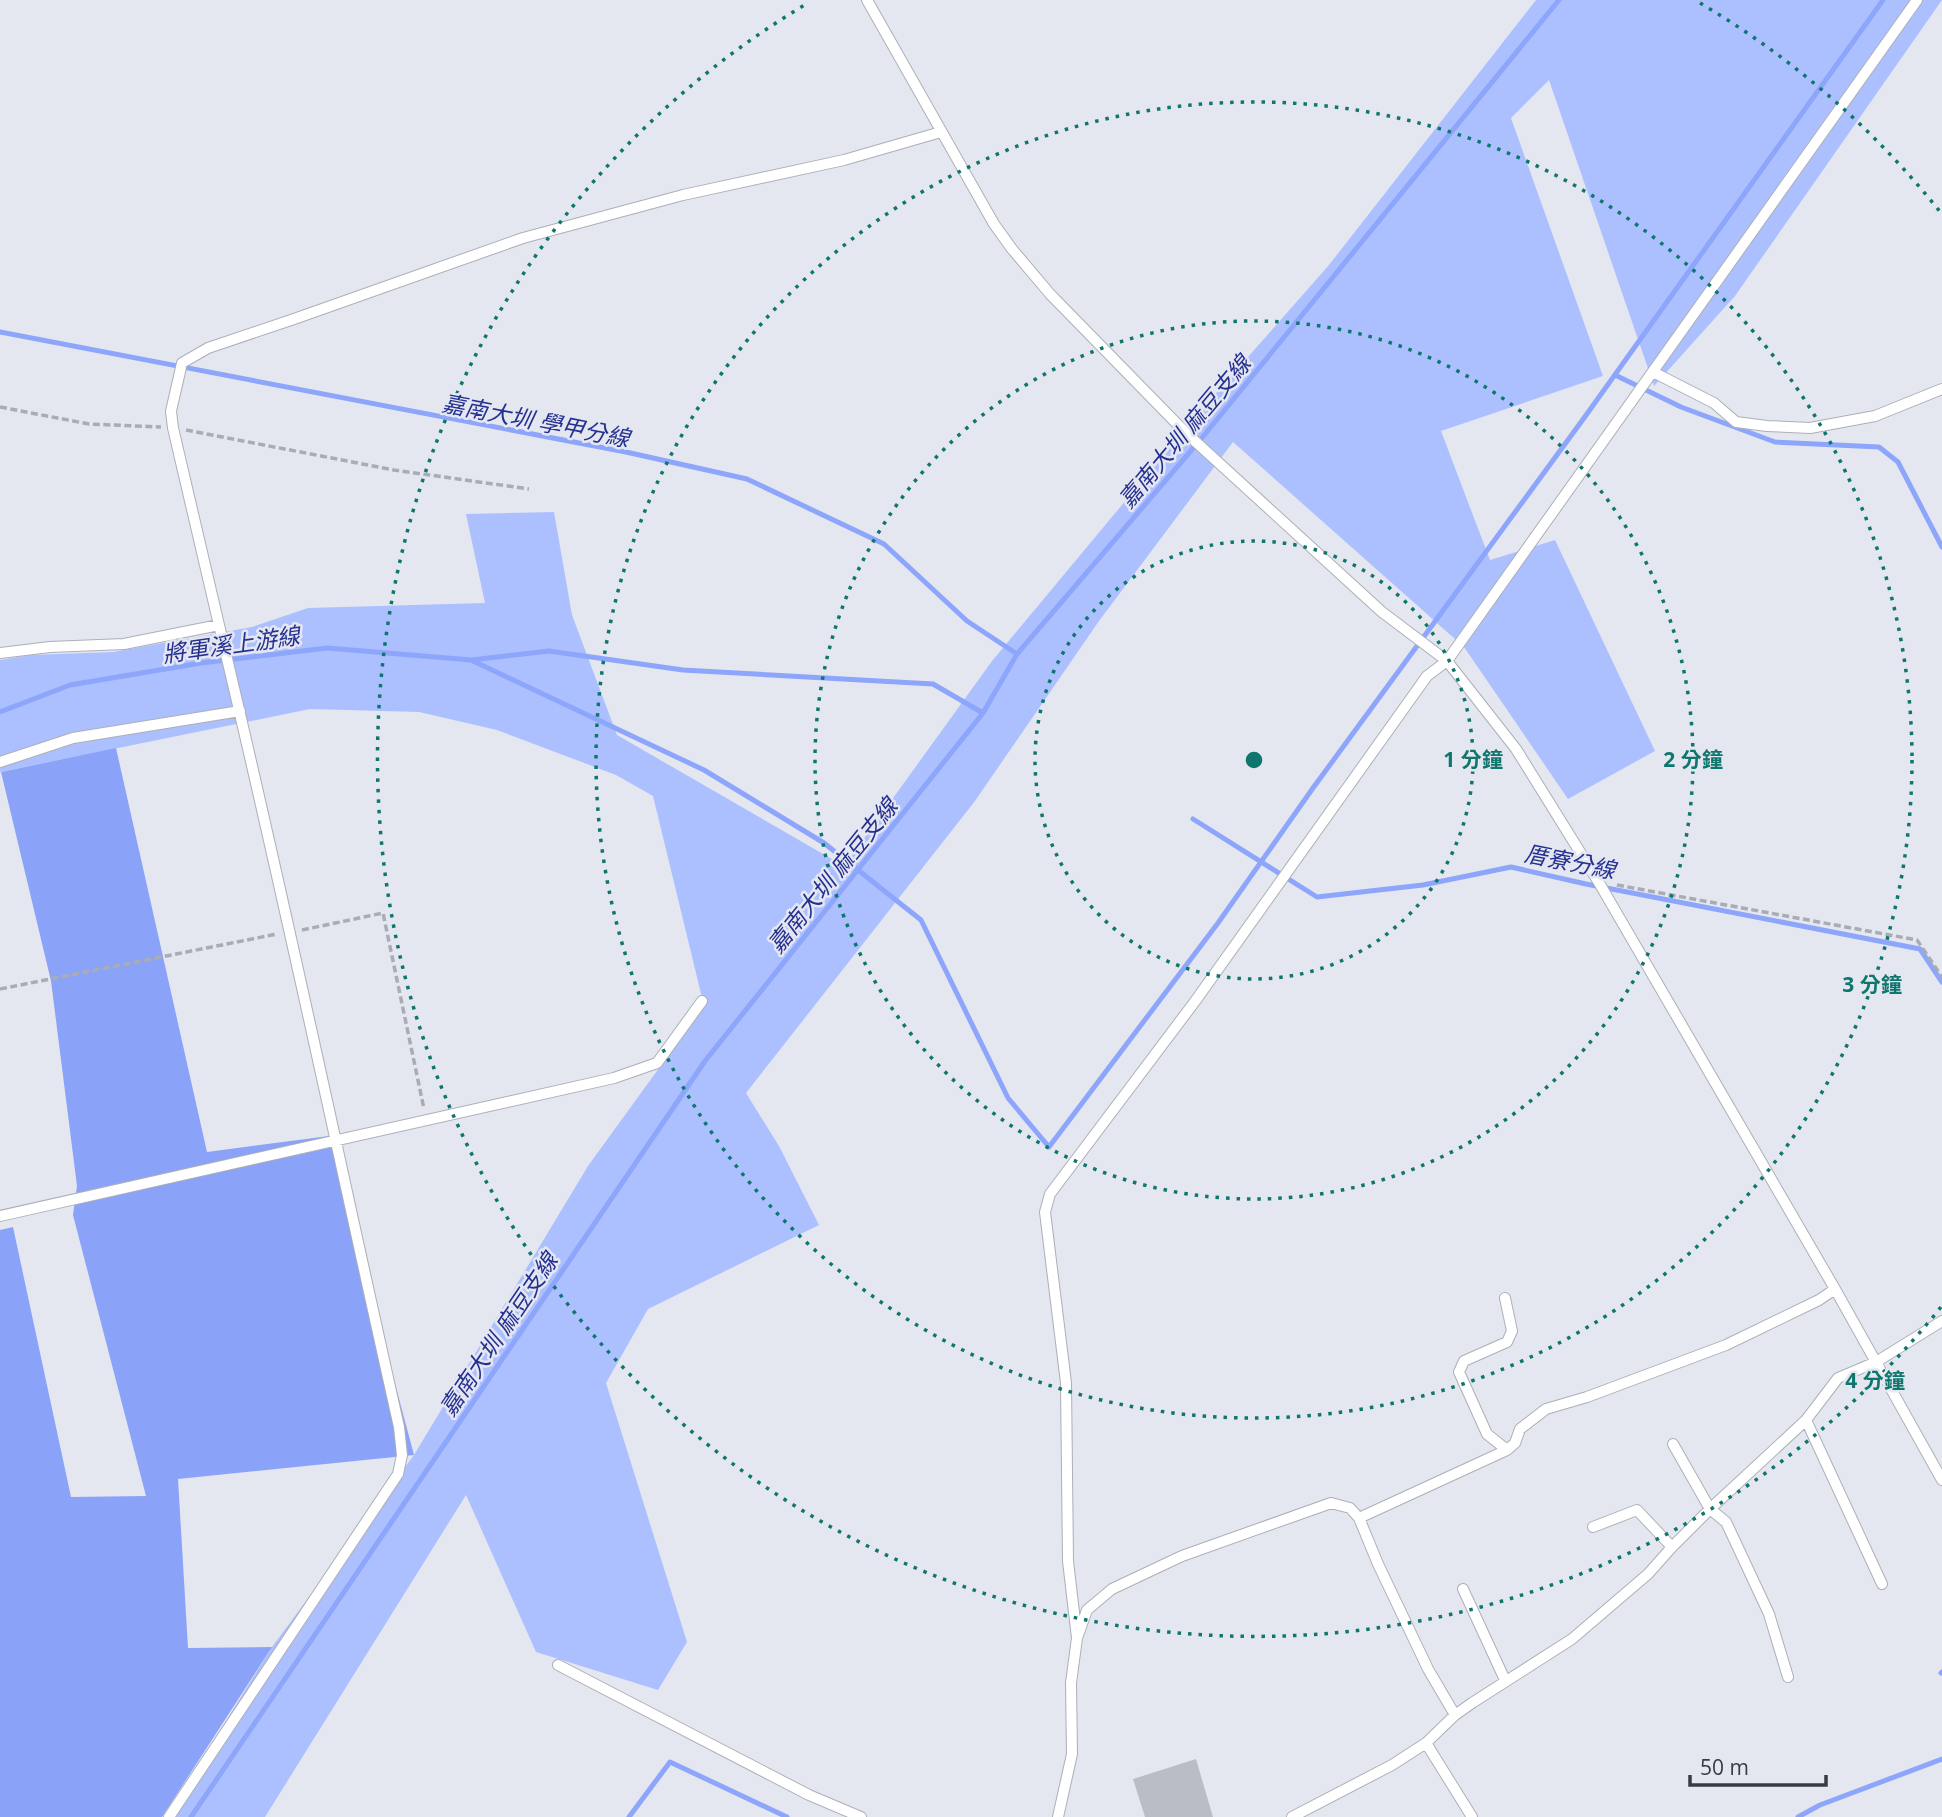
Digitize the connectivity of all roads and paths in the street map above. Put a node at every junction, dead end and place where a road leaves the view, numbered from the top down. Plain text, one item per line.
1 (867, 0) edge
2 (1916, 0) edge
3 (941, 132) junction
4 (1654, 372) junction
5 (1942, 389) edge
6 (0, 407) edge
7 (173, 428) junction
8 (528, 489) dead end
9 (219, 625) junction
10 (0, 653) edge
11 (1447, 661) junction
12 (240, 711) junction
13 (0, 762) edge
14 (1598, 881) junction
15 (289, 932) junction
16 (1942, 977) edge
17 (0, 989) edge
18 (702, 1000) dead end
19 (427, 1121) junction
20 (335, 1141) junction
21 (0, 1216) edge
22 (1835, 1289) junction
23 (1505, 1298) dead end
24 (1942, 1321) edge
25 (1876, 1362) junction
26 (1806, 1420) junction
27 (1673, 1444) dead end
28 (1507, 1450) junction
29 (1942, 1480) edge
30 (1710, 1509) junction
31 (1359, 1518) junction
32 (1593, 1527) dead end
33 (1672, 1547) junction
34 (1882, 1584) dead end
35 (1462, 1589) dead end
36 (1077, 1638) junction
37 (558, 1665) dead end
38 (1788, 1677) dead end
39 (1505, 1680) junction
40 (1455, 1716) junction
41 (1426, 1743) junction
42 (169, 1817) edge
43 (861, 1817) edge
44 (1058, 1817) edge
45 (1292, 1817) edge
46 (1472, 1817) edge

1 - 3 lane
2 - 4 lane
3 - 7 lane
3 - 11 lane
4 - 5 lane
4 - 11 lane
6 - 7 path
7 - 8 path
7 - 9 lane
9 - 10 lane
9 - 12 lane
11 - 14 lane
11 - 36 lane
12 - 13 lane
12 - 15 lane
14 - 16 path
14 - 22 lane
15 - 17 path
15 - 19 path
15 - 20 lane
18 - 19 lane
19 - 20 lane
20 - 21 lane
20 - 42 lane
22 - 25 lane
22 - 28 lane
23 - 28 lane
24 - 25 lane
25 - 26 lane
25 - 29 lane
26 - 30 lane
26 - 34 lane
27 - 30 lane
28 - 31 lane
30 - 33 lane
30 - 38 lane
31 - 36 lane
31 - 40 lane
32 - 33 lane
33 - 39 lane
35 - 39 lane
36 - 44 lane
37 - 43 lane
39 - 40 lane
40 - 41 lane
41 - 45 lane
41 - 46 lane

